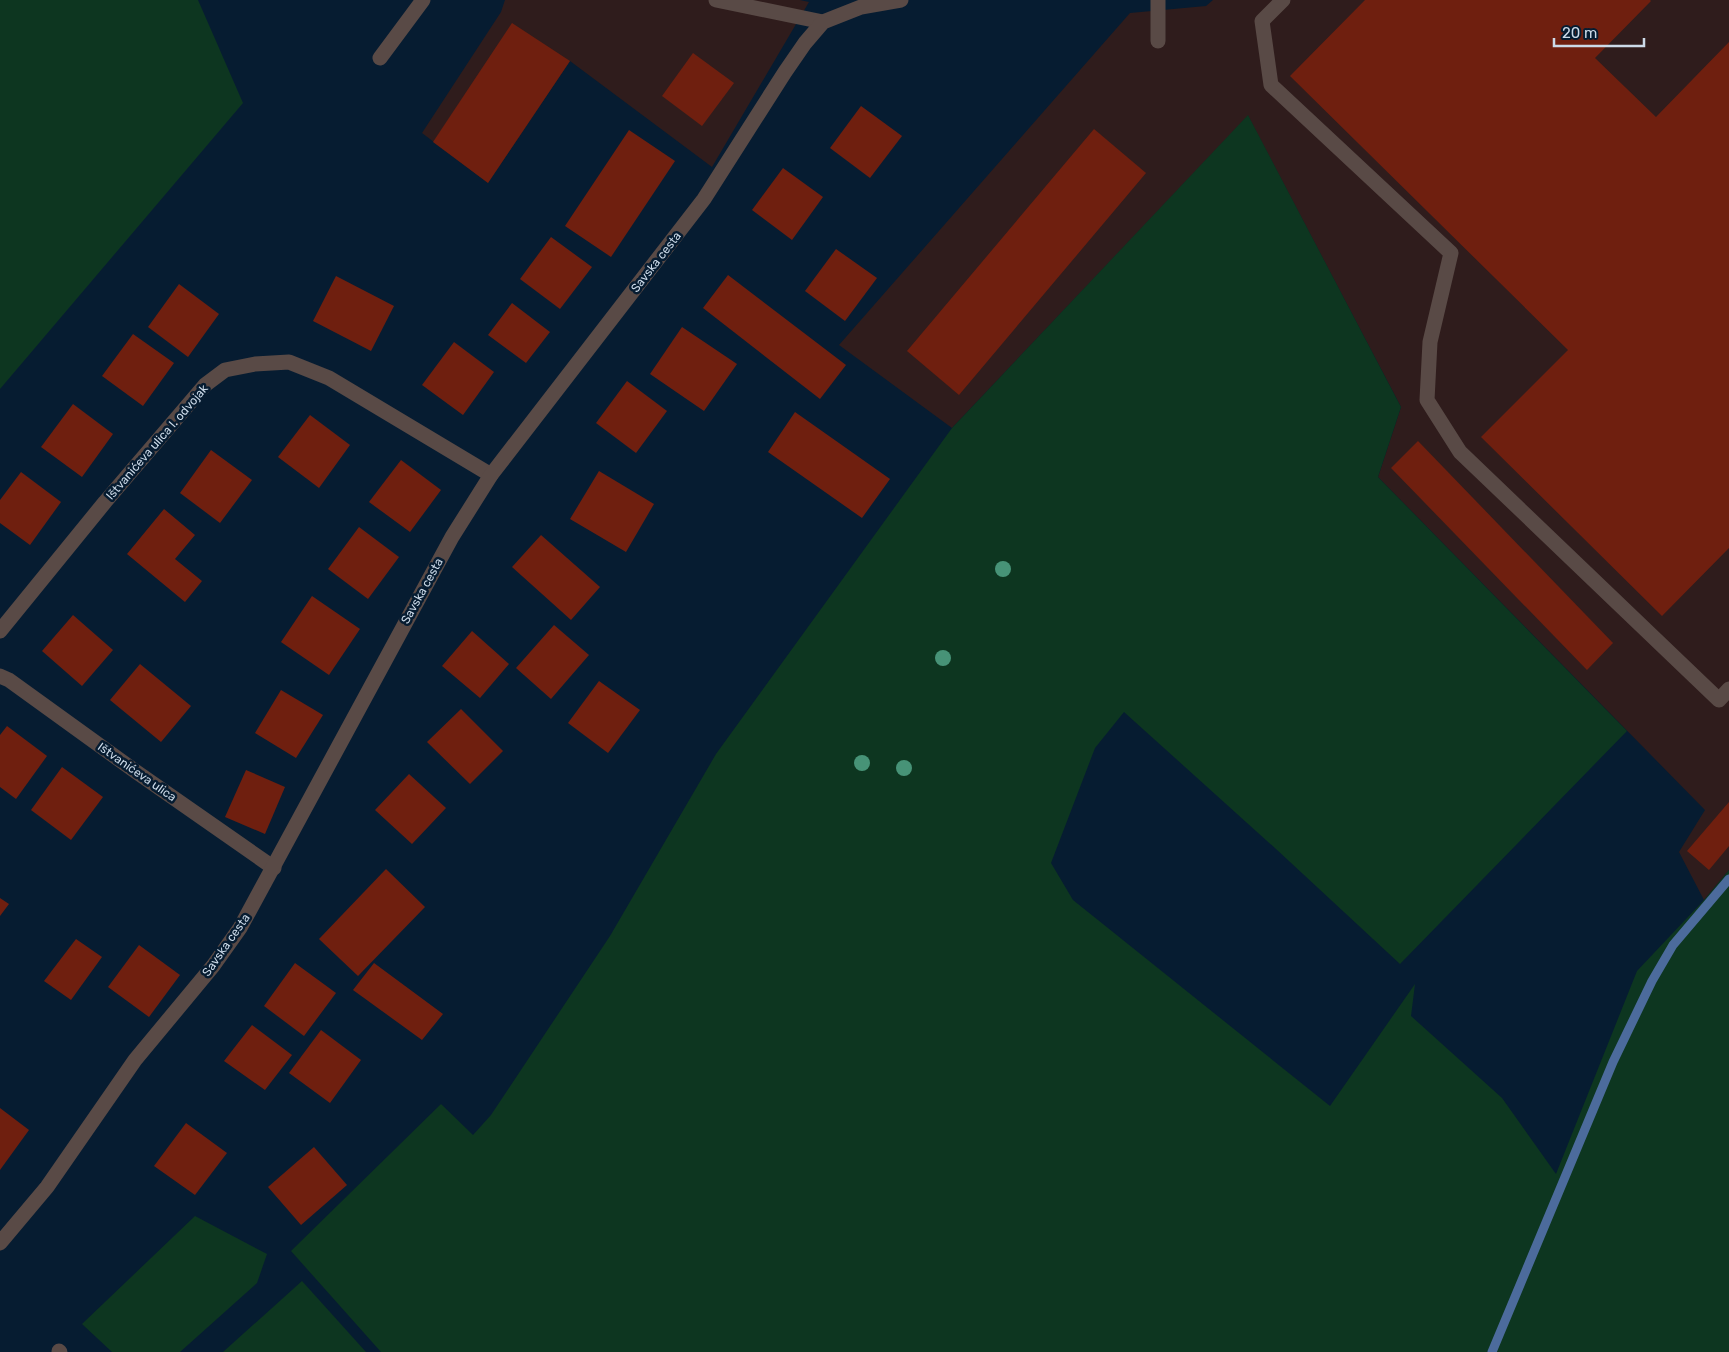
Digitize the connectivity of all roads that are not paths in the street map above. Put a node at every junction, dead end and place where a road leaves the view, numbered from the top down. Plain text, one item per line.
1 (423, 0) edge
2 (716, 0) edge
3 (901, 0) edge
4 (1158, 0) edge
5 (1283, 0) edge
6 (823, 22) junction
7 (1158, 41) dead end
8 (380, 58) dead end
9 (492, 475) junction
10 (0, 631) edge
11 (0, 676) edge
12 (1729, 689) edge
13 (274, 868) junction
14 (0, 1242) edge

1 - 8 street
2 - 6 street
3 - 6 street, Savska cesta
4 - 7 street
5 - 12 street
6 - 9 street, Savska cesta
9 - 10 street, Ištvanićeva ulica I. odvojak
9 - 13 street, Savska cesta
11 - 13 street, Ištvanićeva ulica
13 - 14 street, Savska cesta

